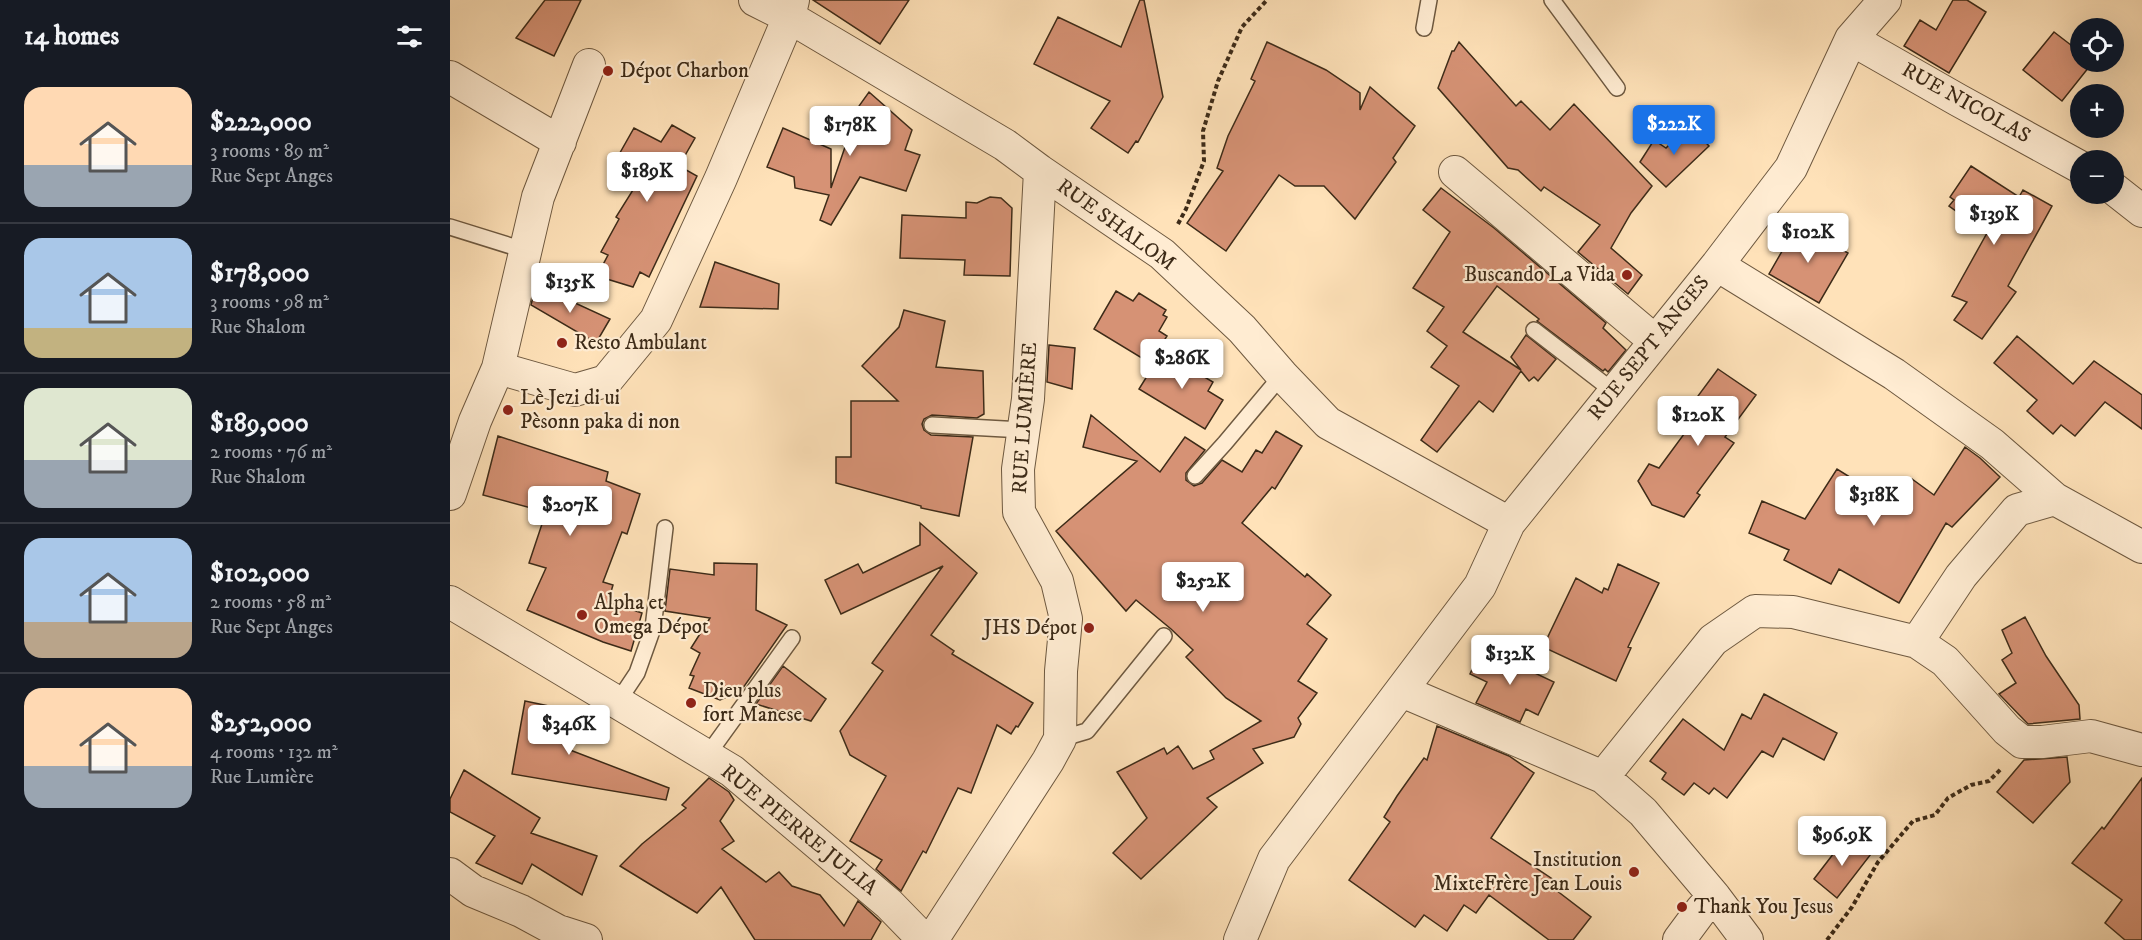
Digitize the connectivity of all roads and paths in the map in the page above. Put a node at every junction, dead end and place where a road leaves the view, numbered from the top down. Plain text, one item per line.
1 (755, 0) edge
2 (1267, 0) edge
3 (1429, 0) edge
4 (1552, 0) edge
5 (1885, 0) edge
6 (791, 9) edge
7 (1424, 28) dead end
8 (1851, 39) junction
9 (589, 65) dead end
10 (450, 78) edge
11 (1617, 88) dead end
12 (560, 142) junction
13 (2070, 162) edge
14 (1040, 171) junction
15 (1455, 172) dead end
16 (2124, 197) edge
17 (2142, 211) edge
18 (450, 227) edge
19 (527, 251) junction
20 (1162, 254) junction
21 (1717, 265) junction
22 (1534, 330) dead end
23 (1655, 341) junction
24 (498, 368) junction
25 (1282, 375) junction
26 (1614, 391) junction
27 (932, 424) dead end
28 (1024, 430) junction
29 (1195, 476) dead end
30 (450, 494) edge
31 (2055, 499) junction
32 (1509, 523) junction
33 (665, 528) dead end
34 (2142, 547) edge
35 (450, 602) edge
36 (1164, 636) dead end
37 (792, 638) dead end
38 (1917, 642) junction
39 (1402, 690) junction
40 (617, 703) junction
41 (1060, 739) junction
42 (2022, 742) junction
43 (2142, 750) edge
44 (706, 757) junction
45 (1603, 777) junction
46 (450, 874) edge
47 (1714, 896) junction
48 (565, 937) edge
49 (924, 940) edge
50 (932, 940) edge
51 (1240, 940) edge
52 (1679, 940) edge
53 (1747, 940) edge
54 (1827, 940) edge

1 - 6 street, RUE SHALOM
2 - 20 path
3 - 7 lane
4 - 11 lane
5 - 8 street, RUE SEPT ANGES
6 - 14 street, RUE SHALOM
6 - 24 street
8 - 13 street, RUE NICOLAS
8 - 21 street, RUE SEPT ANGES
9 - 12 street
10 - 12 street
12 - 19 street
14 - 20 street, RUE SHALOM
14 - 28 street, RUE LUMIÈRE
15 - 23 street
16 - 17 street
18 - 19 lane
19 - 24 street
20 - 25 street, RUE SHALOM
21 - 23 street, RUE SEPT ANGES
21 - 31 street
22 - 26 lane
23 - 26 street, RUE SEPT ANGES
24 - 30 street
25 - 29 lane
25 - 32 street, RUE SHALOM
26 - 32 street, RUE SEPT ANGES
27 - 28 lane
28 - 41 street, RUE LUMIÈRE
31 - 34 street
31 - 38 street
32 - 39 street, RUE SEPT ANGES
33 - 40 lane
35 - 40 street, RUE PIERRE JULIA
36 - 41 lane
37 - 44 lane
38 - 42 street
38 - 45 street
39 - 45 street
39 - 51 street, RUE SEPT ANGES
40 - 44 street, RUE PIERRE JULIA
41 - 50 street, RUE LUMIÈRE
42 - 43 street
42 - 54 path
44 - 49 street, RUE PIERRE JULIA
45 - 47 street
46 - 48 street
47 - 52 street
47 - 53 street

